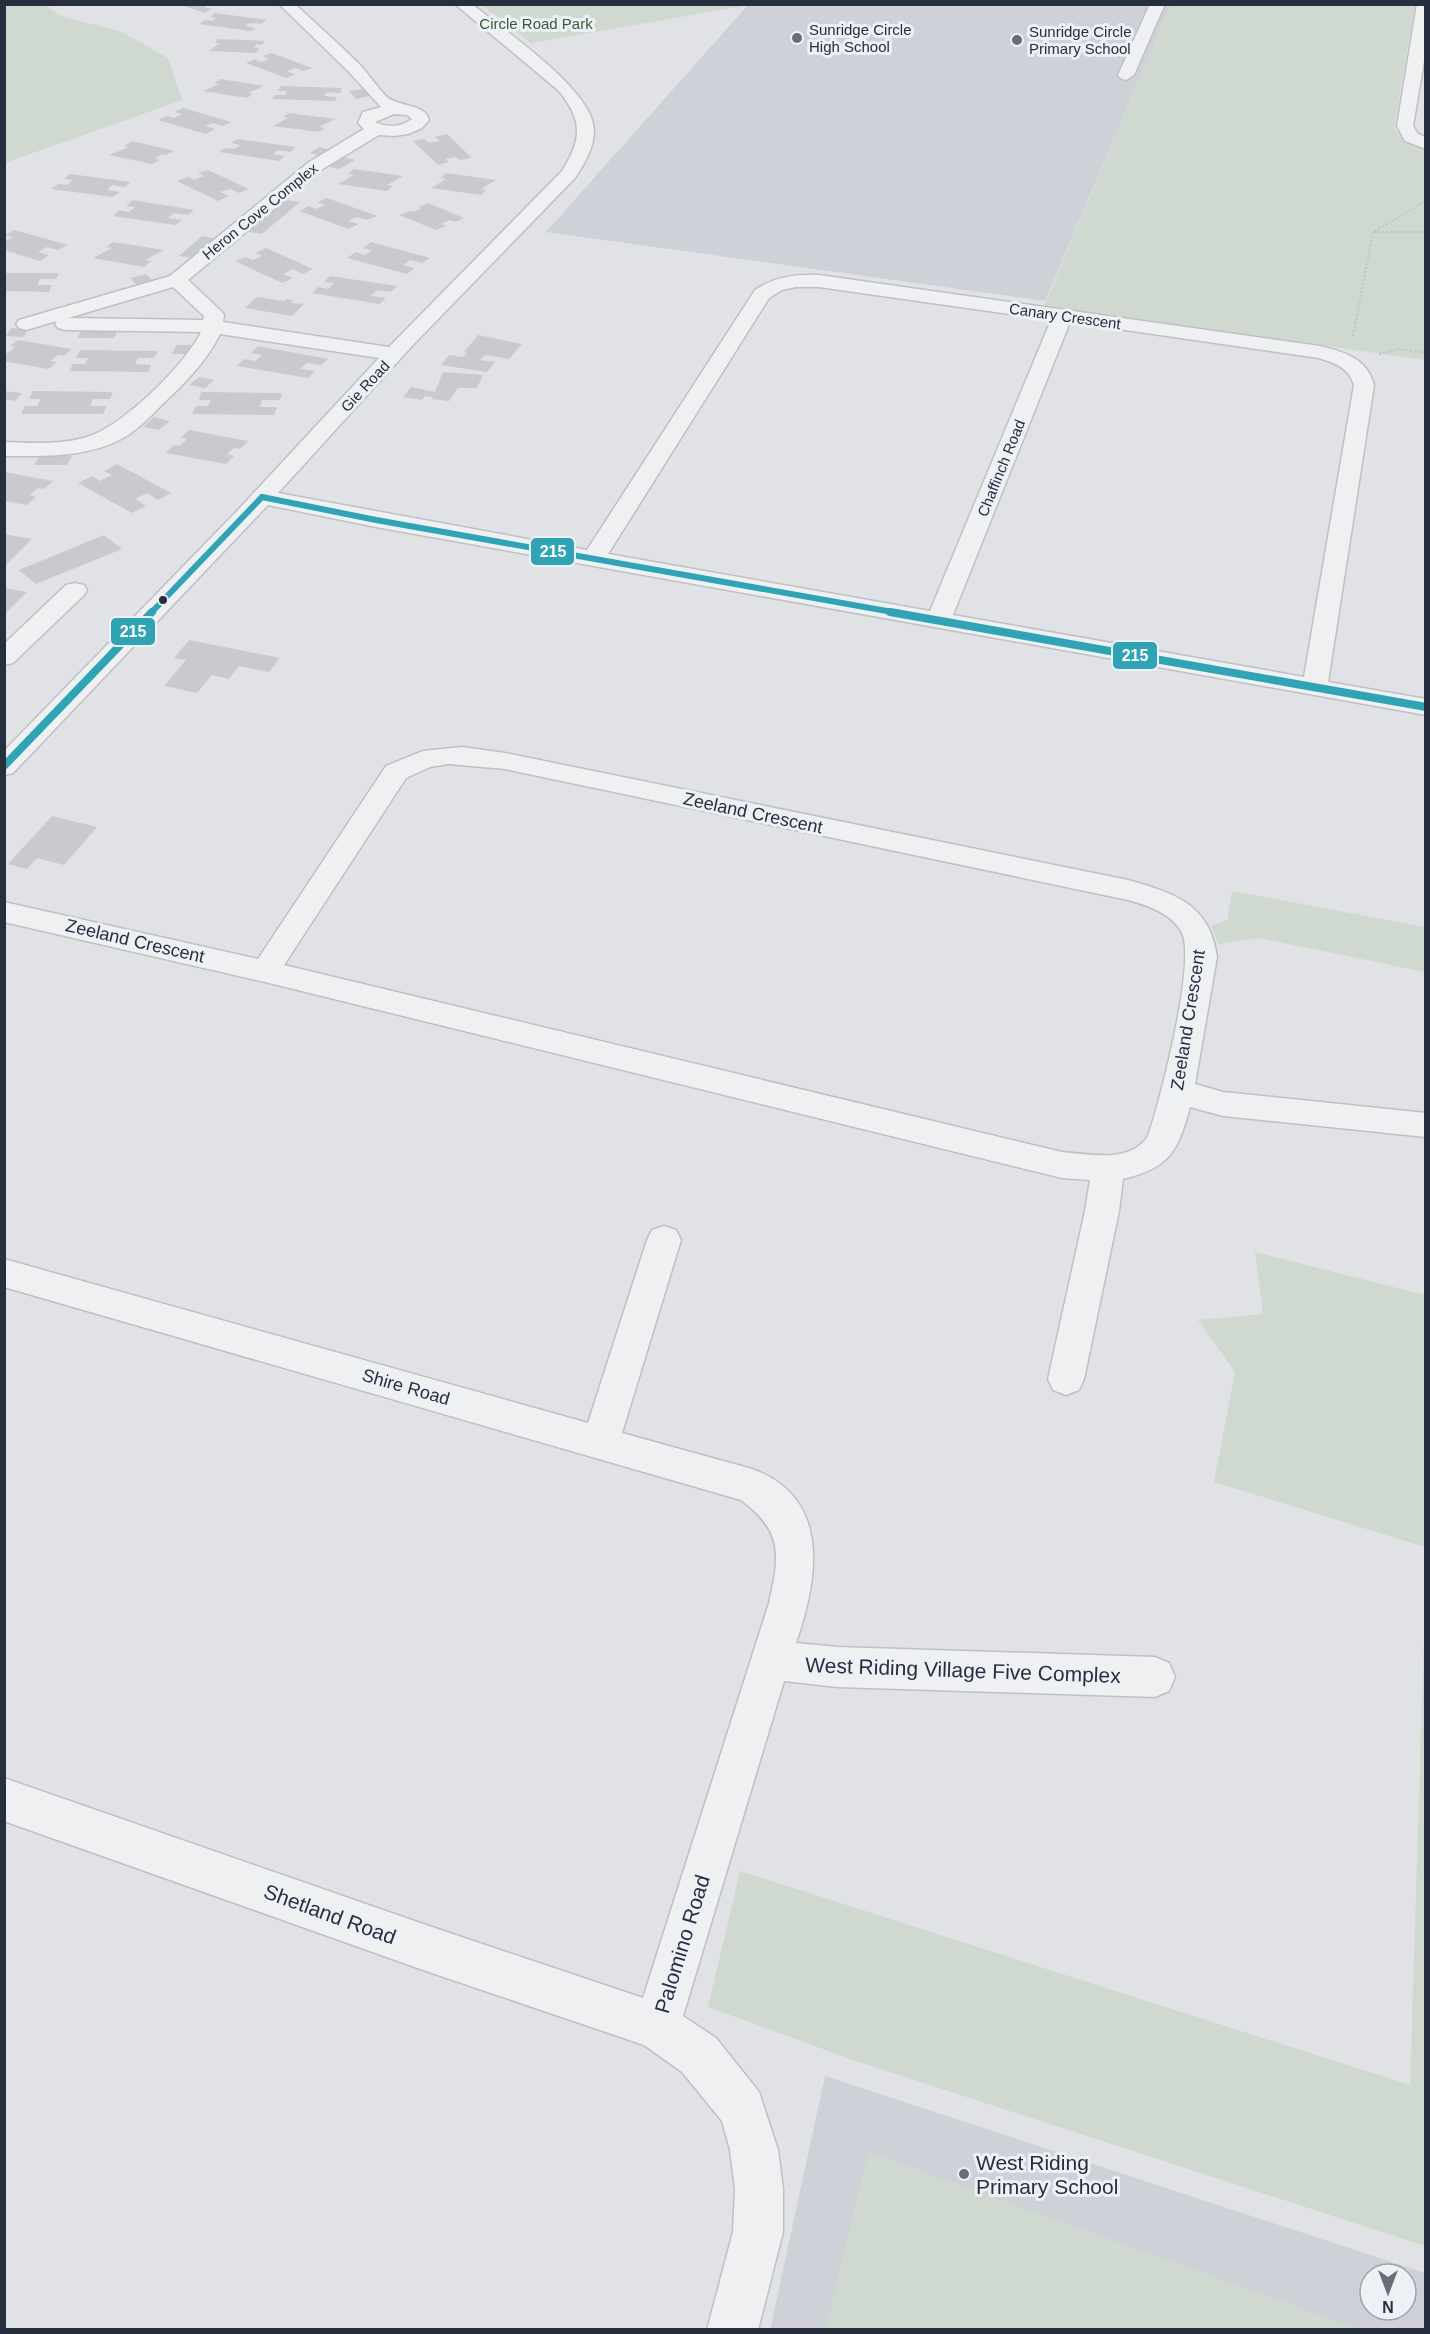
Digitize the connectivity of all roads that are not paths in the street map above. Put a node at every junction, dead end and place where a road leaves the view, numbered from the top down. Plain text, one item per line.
1 (286, 4) edge
2 (462, 4) edge
3 (1158, 4) edge
4 (1425, 4) edge
5 (1126, 75) dead end
6 (394, 109) junction
7 (378, 129) junction
8 (1425, 144) edge
9 (177, 280) junction
10 (1063, 315) junction
11 (214, 321) junction
12 (4, 323) edge
13 (26, 324) junction
14 (399, 349) junction
15 (4, 449) edge
16 (262, 497) junction
17 (594, 558) junction
18 (75, 590) dead end
19 (938, 621) junction
20 (4, 658) edge
21 (1315, 686) junction
22 (1425, 707) edge
23 (4, 767) edge
24 (4, 912) edge
25 (265, 971) junction
26 (1177, 1091) junction
27 (1425, 1125) edge
28 (1108, 1167) junction
29 (664, 1239) dead end
30 (4, 1274) edge
31 (1066, 1379) dead end
32 (601, 1442) junction
33 (790, 1528) joint
34 (770, 1660) junction
35 (1155, 1677) dead end
36 (4, 1799) edge
37 (657, 2026) junction
38 (732, 2330) edge

1 - 6 street
2 - 14 street, Gie Road
3 - 5 street
4 - 8 street
6 - 7 street
6 - 7 street
7 - 9 street, Heron Cove Complex
9 - 11 street
9 - 13 street, Heron Cove Complex
10 - 17 street, Canary Crescent
10 - 19 street, Chaffinch Road
10 - 21 street, Canary Crescent
11 - 13 street, Heron Cove Complex
11 - 14 street, Heron Cove Complex
11 - 15 street
12 - 13 street, Heron Cove Complex
14 - 16 street, Gie Road
16 - 17 street
16 - 23 street, Gie Road
17 - 19 street
18 - 20 street
19 - 21 street
21 - 22 street
24 - 25 street, Zeeland Crescent
25 - 26 street, Zeeland Crescent
25 - 28 street, Zeeland Crescent
26 - 27 street
26 - 28 street, Zeeland Crescent
28 - 31 street
29 - 32 street
30 - 32 street, Shire Road
32 - 33 street, Shire Road
33 - 34 street, Palomino Road
34 - 35 street, West Riding Village Five Complex
34 - 37 street, Palomino Road
36 - 37 street, Shetland Road
37 - 38 street, Palomino Road

